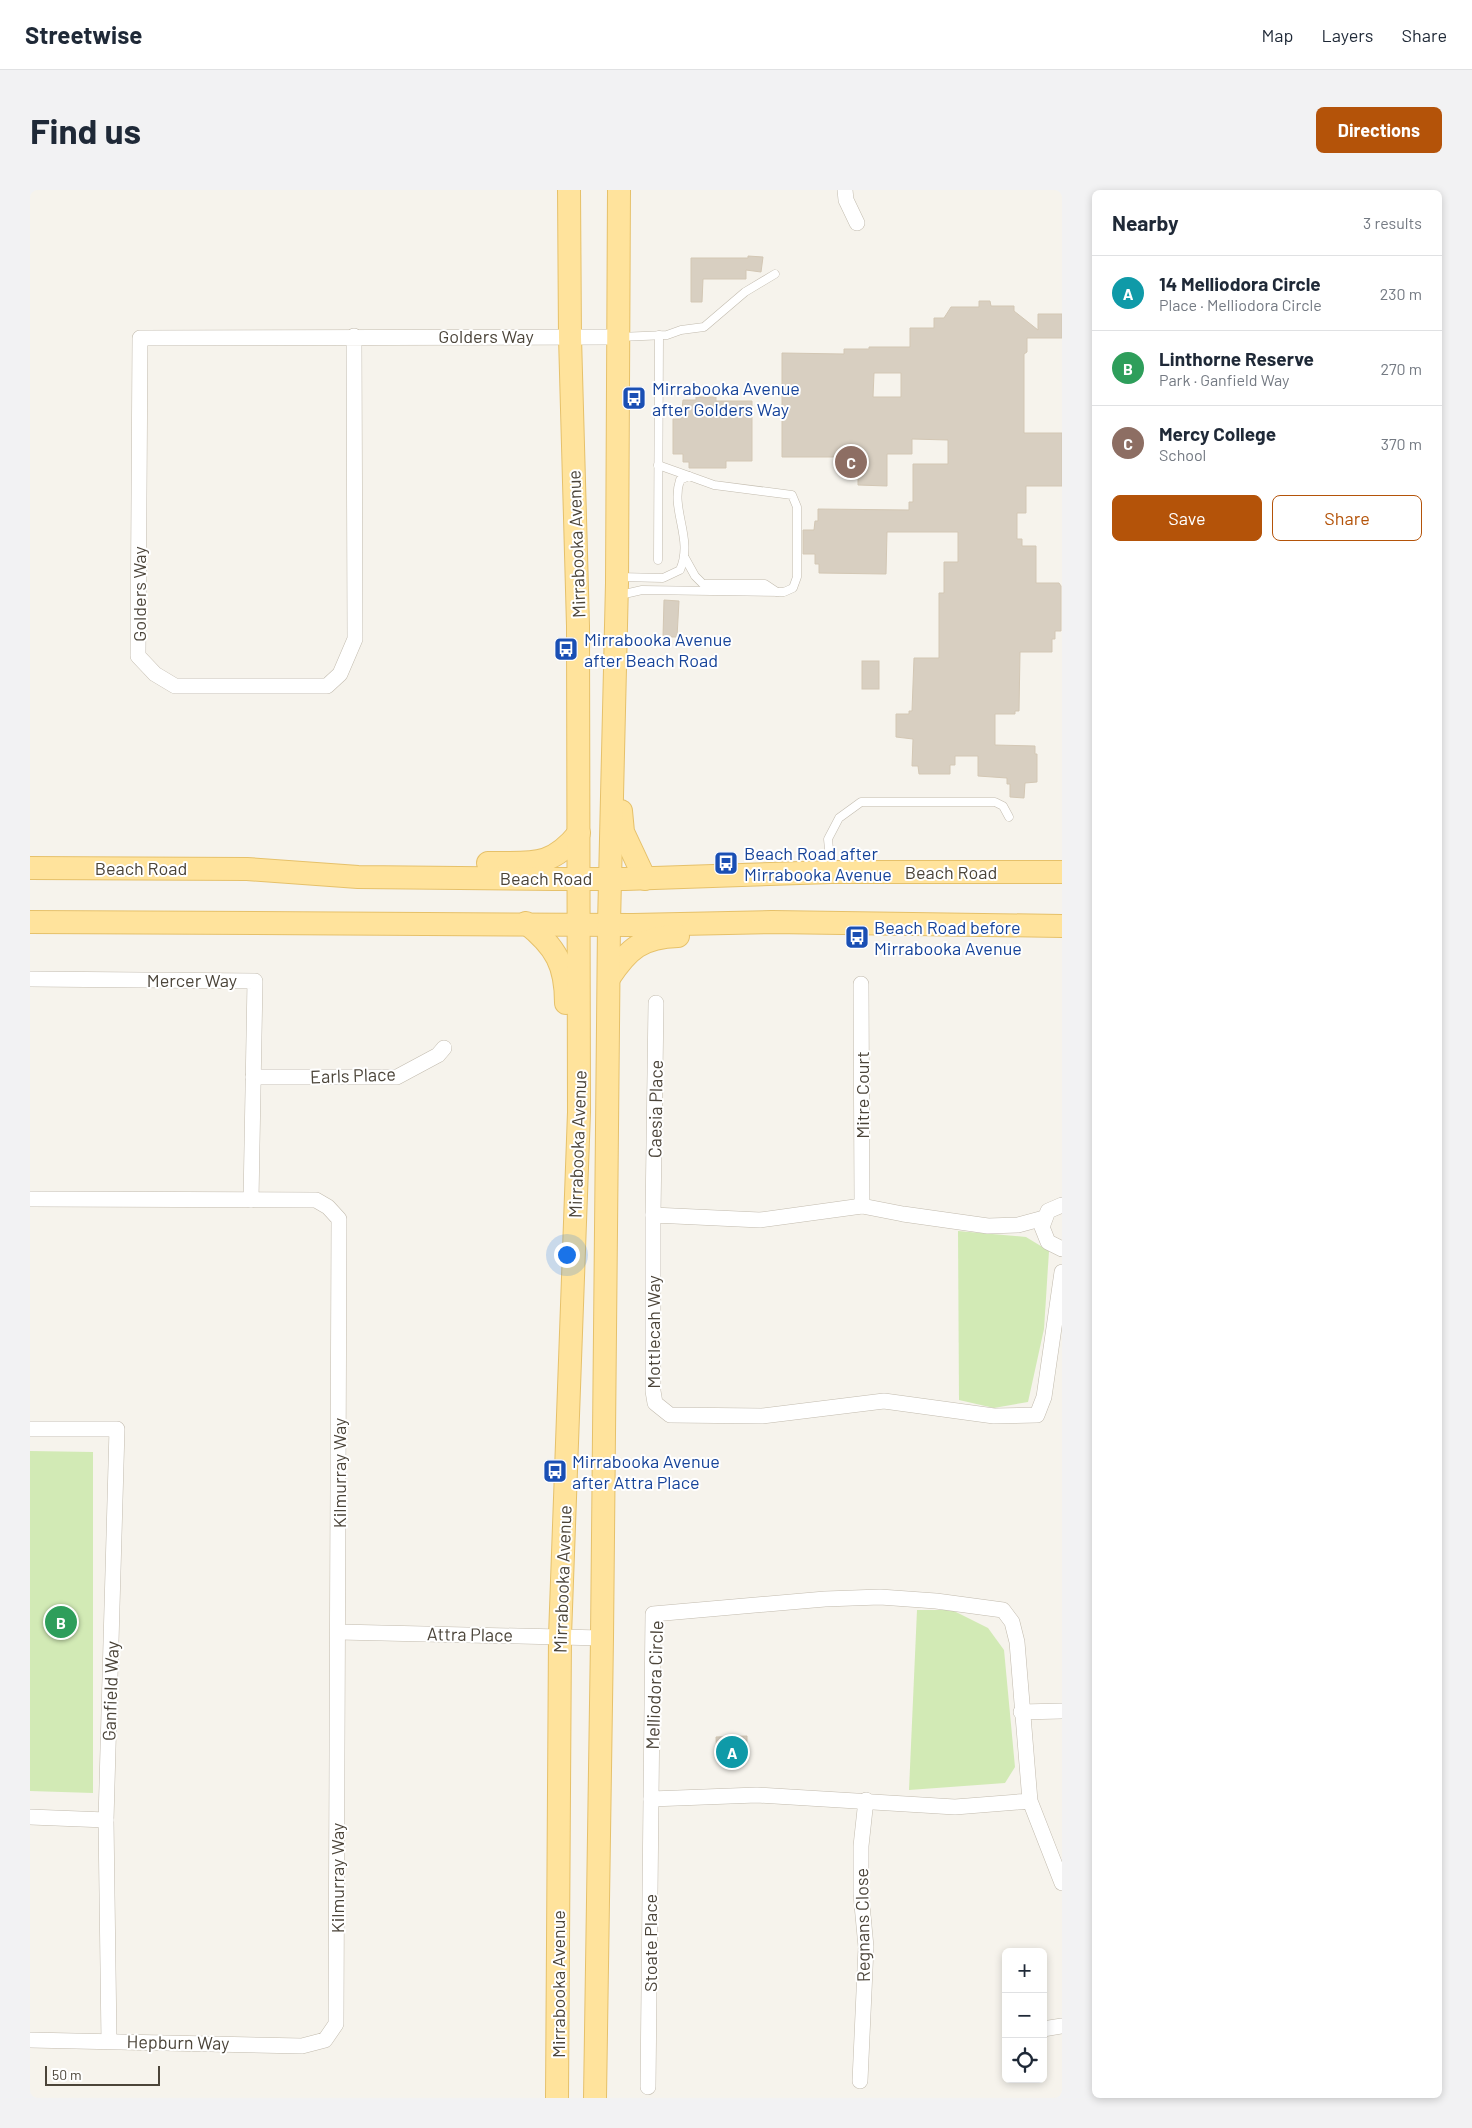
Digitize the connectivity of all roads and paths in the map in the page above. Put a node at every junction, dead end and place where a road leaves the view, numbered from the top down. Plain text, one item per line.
1 (570, 190) edge
2 (620, 190) edge
3 (845, 190) edge
4 (857, 223) dead end
5 (776, 274) dead end
6 (659, 335) junction
7 (354, 336) junction
8 (570, 337) junction
9 (618, 337) junction
10 (658, 465) junction
11 (689, 476) junction
12 (685, 558) junction
13 (658, 560) dead end
14 (617, 586) junction
15 (777, 592) junction
16 (616, 638) junction
17 (1009, 817) dead end
18 (579, 833) junction
19 (30, 868) edge
20 (830, 872) junction
21 (1062, 872) edge
22 (392, 876) junction
23 (580, 878) junction
24 (645, 878) junction
25 (611, 879) junction
26 (30, 922) edge
27 (772, 922) junction
28 (526, 923) junction
29 (580, 924) junction
30 (609, 924) junction
31 (1062, 926) edge
32 (30, 978) edge
33 (609, 978) junction
34 (861, 984) dead end
35 (656, 1003) dead end
36 (444, 1048) dead end
37 (254, 1077) junction
38 (579, 1112) junction
39 (30, 1199) edge
40 (251, 1200) junction
41 (1060, 1202) edge
42 (862, 1206) junction
43 (653, 1215) junction
44 (1044, 1218) junction
45 (1018, 1225) junction
46 (1043, 1235) junction
47 (1058, 1248) edge
48 (1062, 1267) edge
49 (1062, 1272) edge
50 (30, 1429) edge
51 (338, 1632) junction
52 (560, 1636) junction
53 (602, 1638) junction
54 (1062, 1711) edge
55 (1021, 1712) junction
56 (651, 1799) junction
57 (866, 1800) junction
58 (1030, 1801) junction
59 (30, 1818) edge
60 (106, 1820) junction
61 (1062, 1883) edge
62 (1062, 2026) edge
63 (1047, 2028) edge
64 (30, 2040) edge
65 (325, 2040) joint
66 (110, 2041) junction
67 (860, 2081) dead end
68 (648, 2087) dead end
69 (557, 2098) edge
70 (595, 2098) edge

1 - 8 main road, Mirrabooka Avenue
2 - 9 main road, Mirrabooka Avenue
3 - 4 street
5 - 6 lane
6 - 9 lane
6 - 10 lane
7 - 7 street, Golders Way
7 - 8 street, Golders Way
8 - 9 street, Golders Way
8 - 18 main road, Mirrabooka Avenue
9 - 14 main road, Mirrabooka Avenue
10 - 11 lane
10 - 13 lane
11 - 12 lane
11 - 15 lane
12 - 14 lane
12 - 15 lane
14 - 15 lane
14 - 16 main road, Mirrabooka Avenue
16 - 24 main road
16 - 25 main road, Mirrabooka Avenue
17 - 20 lane
18 - 22 main road
18 - 23 main road, Mirrabooka Avenue
19 - 22 main road, Beach Road
20 - 21 main road, Beach Road
20 - 24 main road, Beach Road
22 - 23 main road, Beach Road
23 - 25 main road, Beach Road
23 - 29 main road, Mirrabooka Avenue
24 - 25 main road, Beach Road
25 - 30 main road, Mirrabooka Avenue
26 - 28 main road
27 - 30 main road
27 - 31 main road
27 - 33 main road
28 - 29 main road
28 - 38 main road
29 - 30 main road
29 - 38 main road, Mirrabooka Avenue
30 - 33 main road, Mirrabooka Avenue
32 - 37 street, Mercer Way
33 - 53 main road, Mirrabooka Avenue
34 - 42 street, Mitre Court
35 - 43 street, Caesia Place
36 - 37 street, Earls Place
37 - 40 street, Mercer Way
38 - 52 main road, Mirrabooka Avenue
39 - 40 street, Kilmurray Way
40 - 51 street, Kilmurray Way
41 - 44 street
42 - 43 street
42 - 45 street
43 - 49 street, Mottlecah Way
44 - 45 street
44 - 46 street
45 - 46 street
46 - 47 street
47 - 48 street
50 - 60 street, Ganfield Way
51 - 52 street, Attra Place
51 - 65 street, Kilmurray Way
52 - 53 street, Attra Place
52 - 69 main road, Mirrabooka Avenue
53 - 70 main road, Mirrabooka Avenue
54 - 55 street
55 - 56 street, Melliodora Circle
55 - 58 street, Melliodora Circle
56 - 57 street
56 - 68 street, Stoate Place
57 - 58 street
57 - 67 street, Regnans Close
58 - 61 street, Melliodora Circle
59 - 60 street
60 - 66 street, Ganfield Way
62 - 63 street
64 - 66 street, Hepburn Way
65 - 66 street, Hepburn Way

